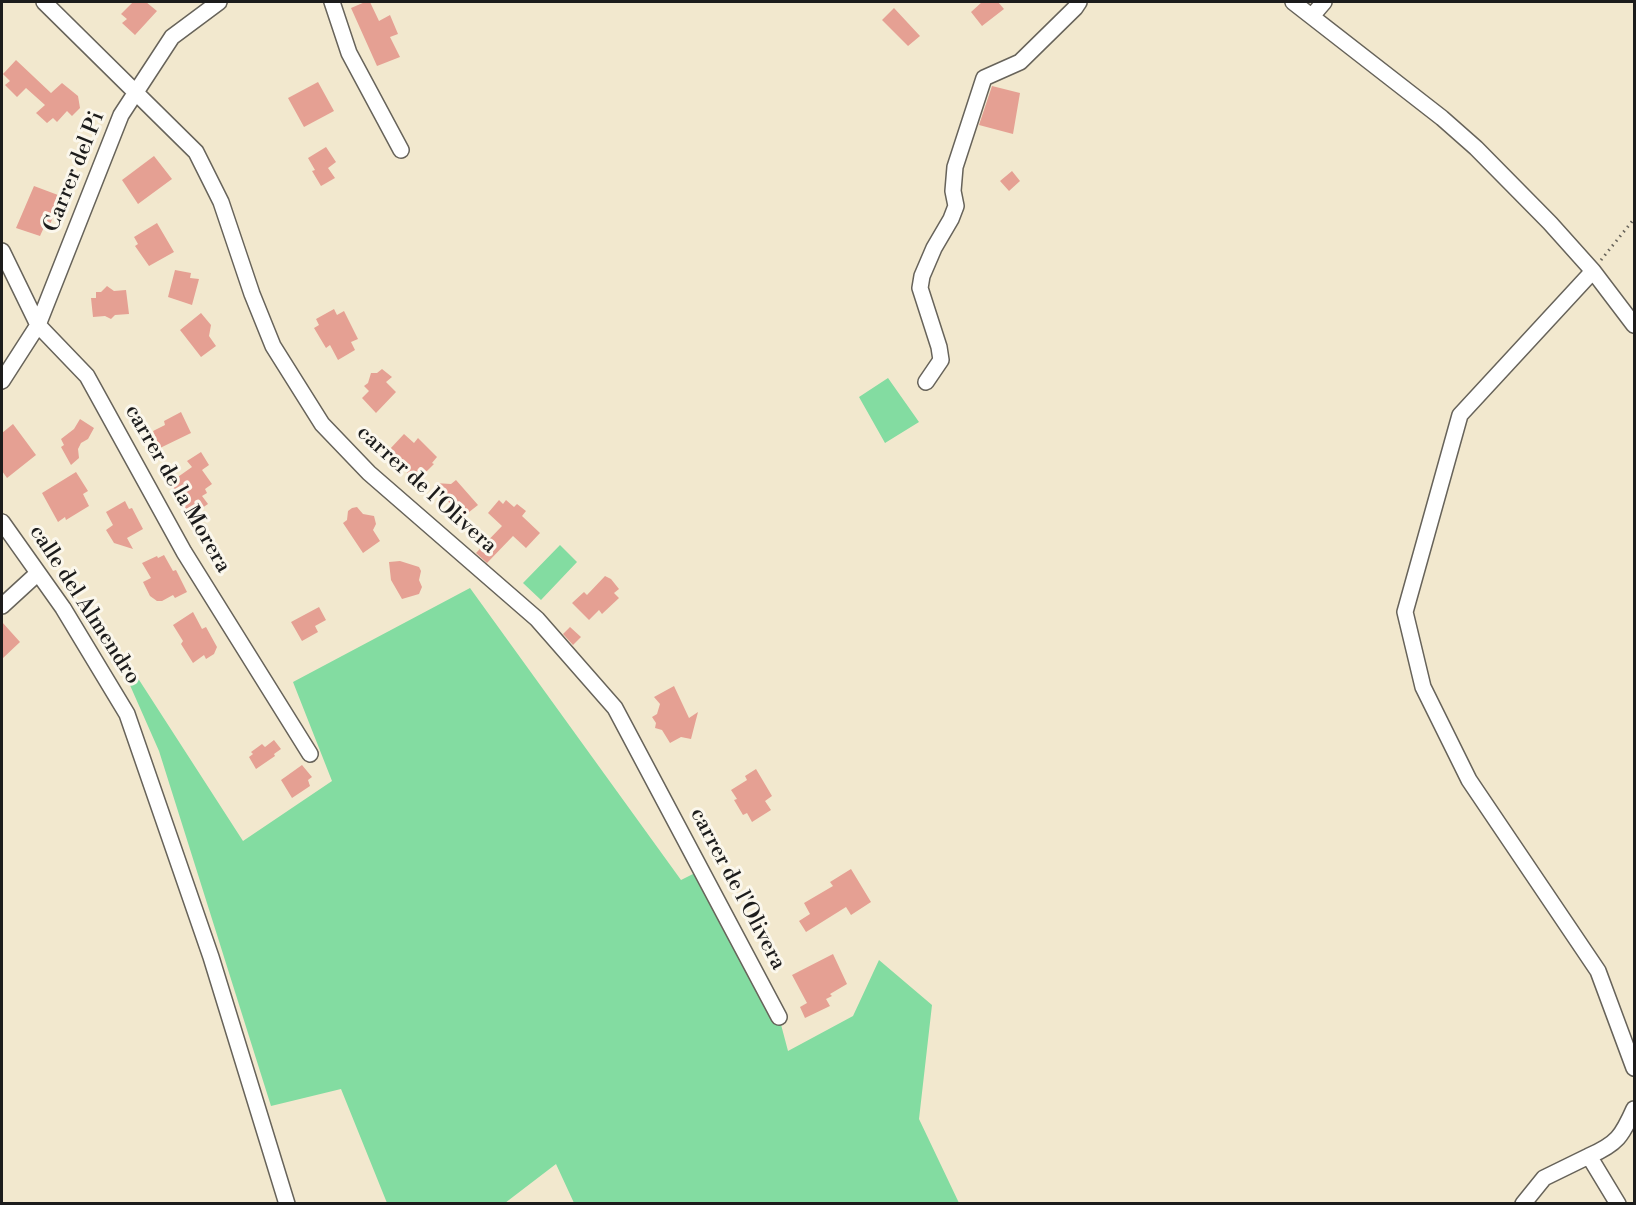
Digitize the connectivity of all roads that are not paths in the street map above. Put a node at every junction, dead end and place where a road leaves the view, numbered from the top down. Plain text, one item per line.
1 (44, 2) edge
2 (219, 2) edge
3 (332, 2) edge
4 (1079, 2) edge
5 (1293, 2) edge
6 (1324, 2) edge
7 (1312, 16) junction
8 (137, 91) junction
9 (401, 150) dead end
10 (2, 251) edge
11 (1593, 271) junction
12 (38, 325) junction
13 (1635, 325) edge
14 (2, 381) edge
15 (926, 382) dead end
16 (2, 522) edge
17 (38, 573) junction
18 (2, 606) edge
19 (310, 754) dead end
20 (779, 1017) dead end
21 (1635, 1068) edge
22 (1635, 1109) edge
23 (1589, 1156) junction
24 (287, 1203) edge
25 (1523, 1203) edge
26 (1618, 1203) edge

1 - 8 street, carrer de l'Olivera
2 - 8 street, Carrer del Pi
3 - 9 street
4 - 15 street
5 - 7 street
6 - 7 street
7 - 11 street
8 - 12 street, Carrer del Pi
8 - 20 street, carrer de l'Olivera
10 - 12 street, carrer de la Morera
11 - 13 street
11 - 21 street
12 - 14 street, Carrer del Pi
12 - 19 street, carrer de la Morera
16 - 17 street, calle del Almendro
17 - 18 street
17 - 24 street, calle del Almendro
22 - 23 street
23 - 25 street
23 - 26 street

